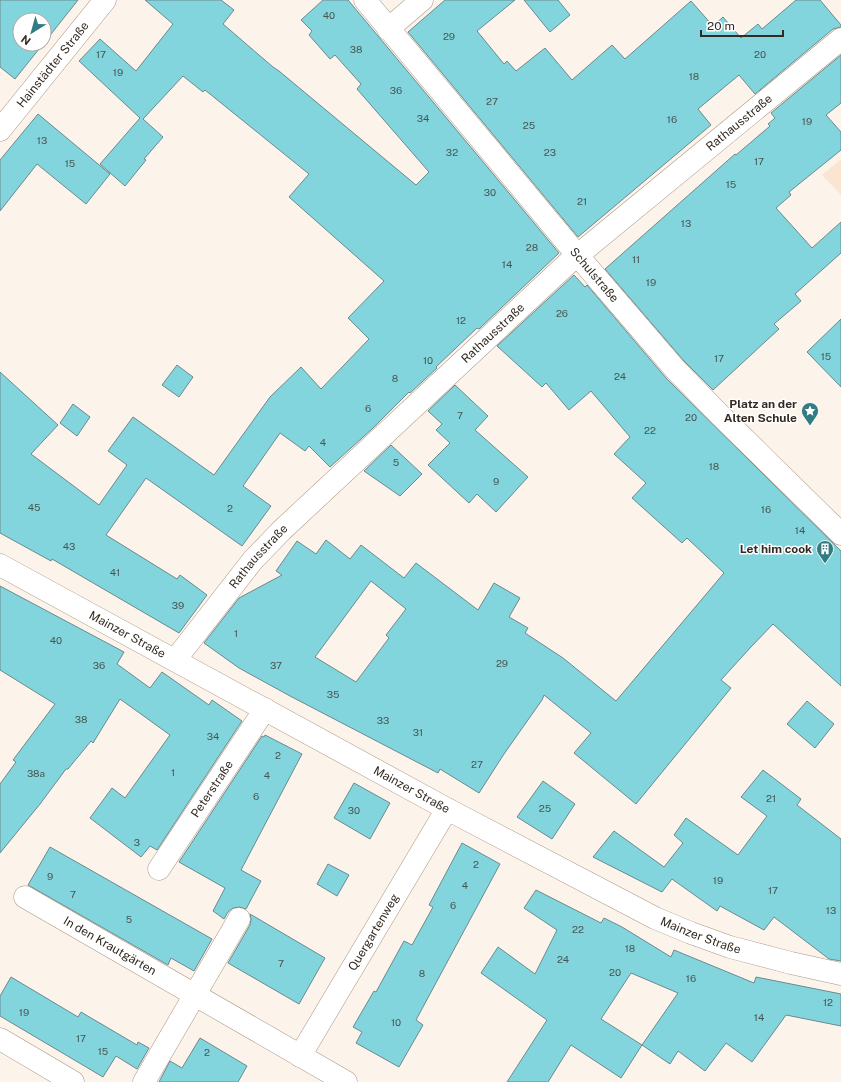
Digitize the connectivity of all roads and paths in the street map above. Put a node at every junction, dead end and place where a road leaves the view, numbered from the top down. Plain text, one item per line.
1 (105, 0) edge
2 (364, 0) edge
3 (422, 0) edge
4 (388, 29) junction
5 (841, 39) edge
6 (4, 115) edge
7 (578, 256) junction
8 (841, 534) edge
9 (0, 565) edge
10 (175, 660) junction
11 (265, 709) junction
12 (447, 809) junction
13 (159, 870) dead end
14 (25, 897) dead end
15 (239, 919) dead end
16 (841, 974) edge
17 (194, 995) junction
18 (0, 1040) edge
19 (300, 1056) junction
20 (73, 1082) edge
21 (144, 1082) edge
22 (346, 1082) edge

1 - 6 street, Hainstädter Straße
2 - 4 street, Schulstraße
3 - 4 street
4 - 7 street, Schulstraße
5 - 7 street, Rathausstraße
7 - 8 street, Schulstraße
7 - 10 street, Rathausstraße
9 - 10 street, Mainzer Straße
10 - 11 street, Mainzer Straße
11 - 12 street, Mainzer Straße
11 - 13 street, Peterstraße
12 - 16 street, Mainzer Straße
12 - 19 street, Quergartenweg
14 - 17 street, In den Krautgärten
15 - 17 street
17 - 19 street
17 - 21 street
18 - 20 street
19 - 22 street

